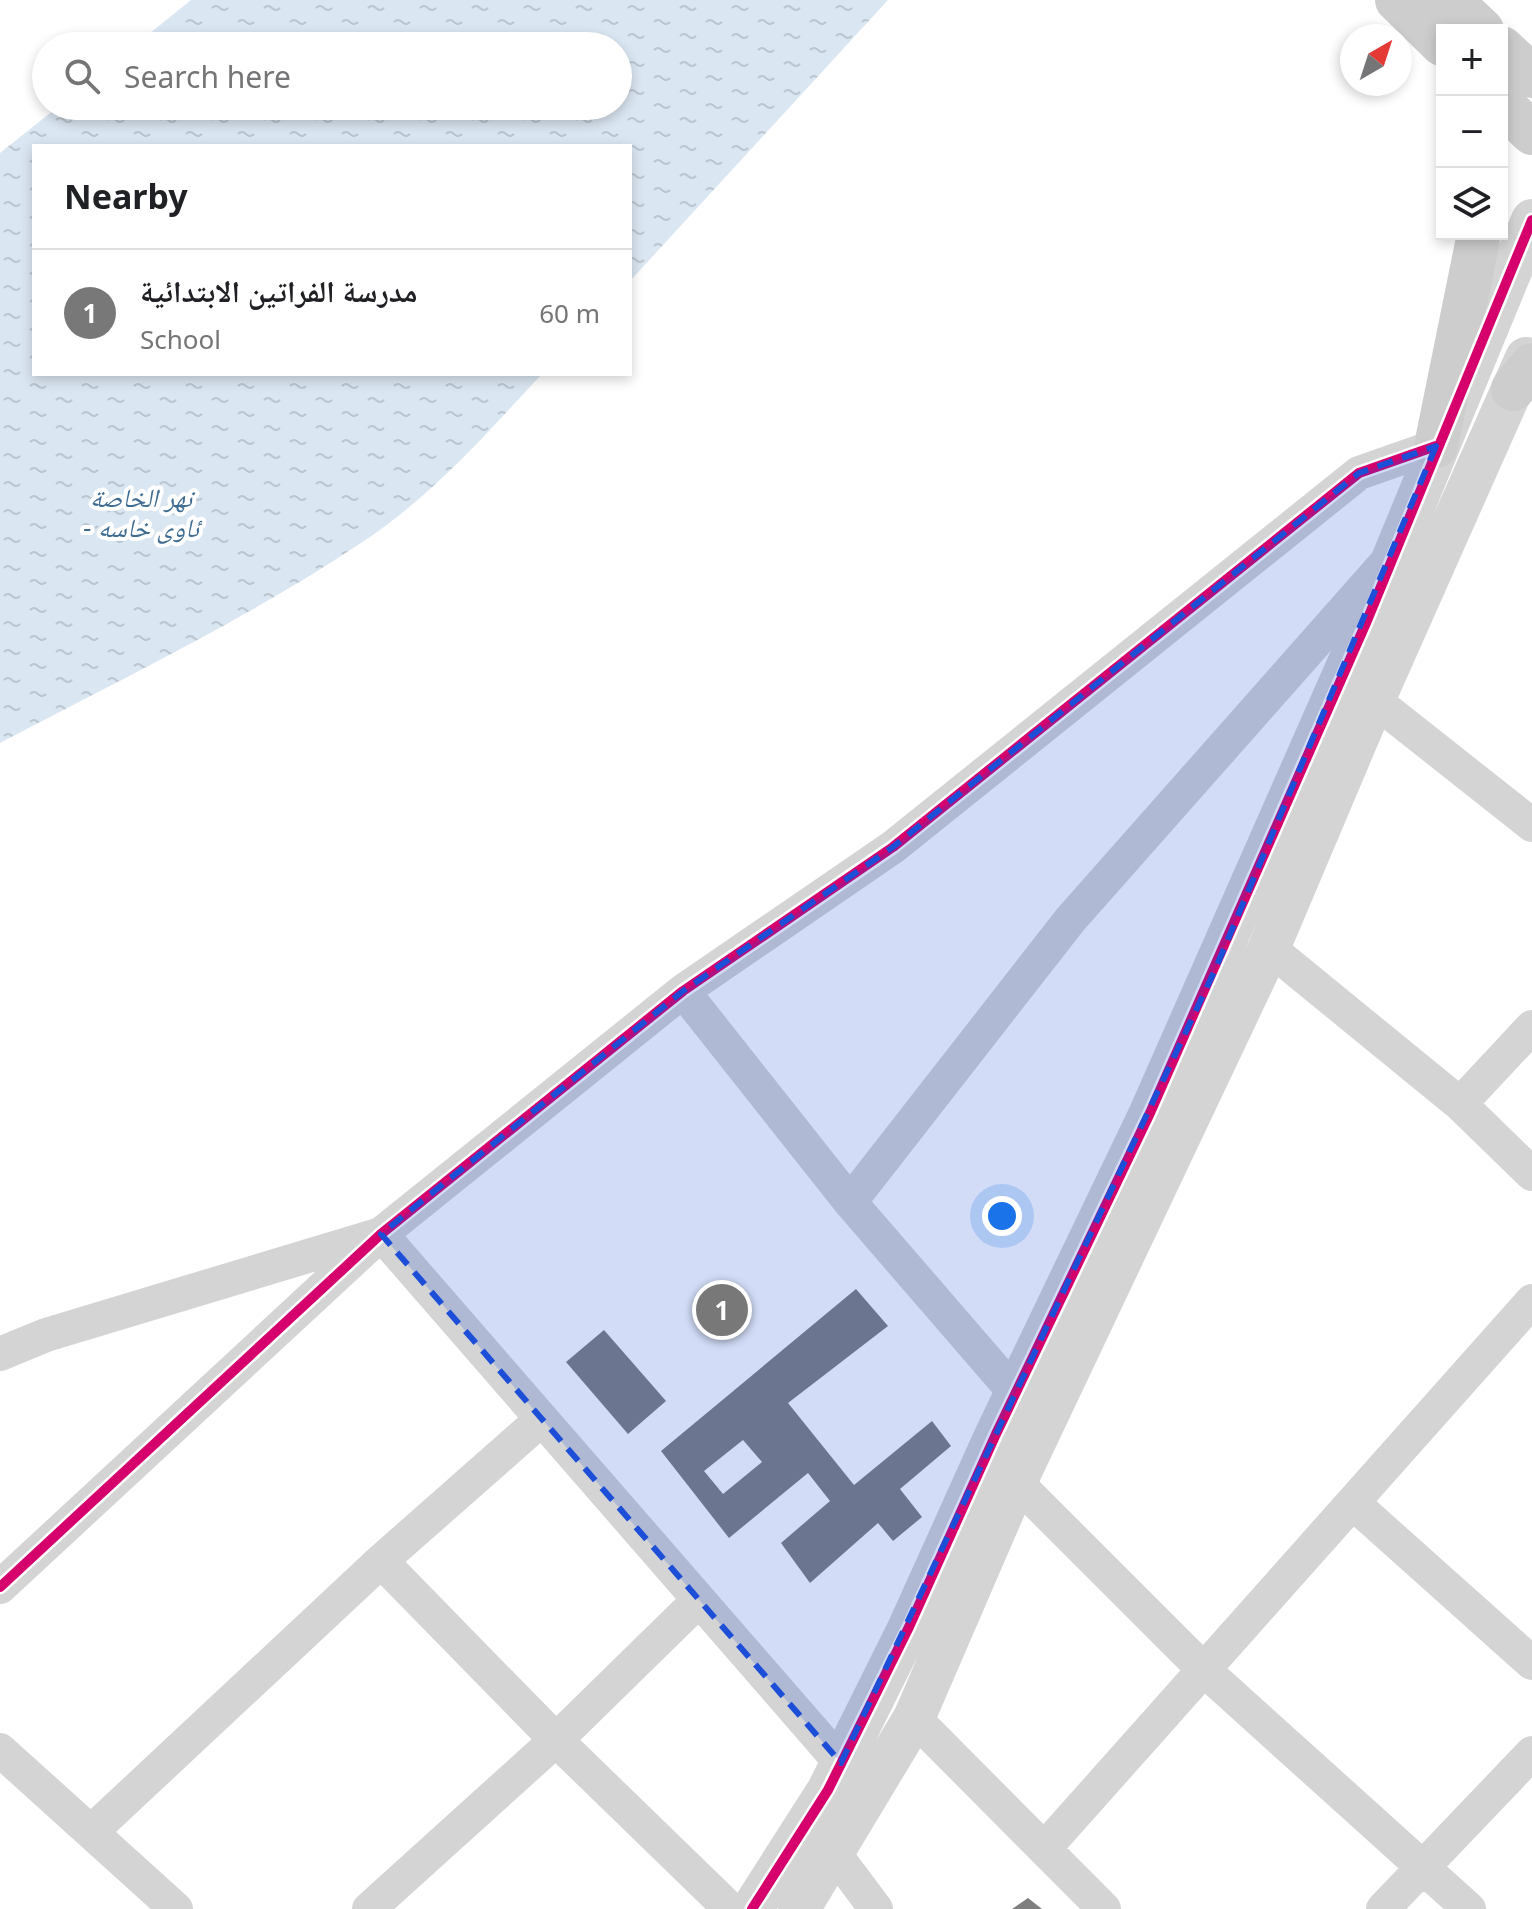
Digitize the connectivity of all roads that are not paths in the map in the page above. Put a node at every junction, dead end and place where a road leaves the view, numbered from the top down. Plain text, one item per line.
1 (1397, 0) edge
2 (1436, 29) edge
3 (1508, 54) edge
4 (1532, 76) edge
5 (1508, 110) edge
6 (1532, 133) edge
7 (1532, 220) edge
8 (1478, 240) edge
9 (1532, 344) edge
10 (1523, 377) edge
11 (1436, 446) junction
12 (1394, 554) junction
13 (1374, 700) junction
14 (1530, 819) edge
15 (1269, 948) junction
16 (683, 991) junction
17 (1532, 1027) edge
18 (1460, 1104) junction
19 (1532, 1174) edge
20 (850, 1202) junction
21 (381, 1234) junction
22 (1532, 1301) edge
23 (0, 1354) edge
24 (1015, 1393) junction
25 (542, 1419) junction
26 (1016, 1482) junction
27 (1353, 1503) junction
28 (381, 1561) junction
29 (0, 1587) edge
30 (699, 1600) junction
31 (1532, 1663) edge
32 (1204, 1670) junction
33 (914, 1718) junction
34 (556, 1740) junction
35 (0, 1750) edge
36 (1532, 1753) edge
37 (841, 1763) junction
38 (91, 1832) junction
39 (1044, 1849) junction
40 (834, 1853) junction
41 (1422, 1867) junction
42 (176, 1909) edge
43 (369, 1909) edge
44 (730, 1909) edge
45 (752, 1909) edge
46 (799, 1909) edge
47 (876, 1909) edge
48 (1104, 1909) edge
49 (1383, 1909) edge
50 (1469, 1909) edge

1 - 2 main road
3 - 4 main road
5 - 6 main road
7 - 11 street
8 - 11 main road
9 - 10 street
10 - 13 street
11 - 12 street
11 - 16 street
12 - 20 street
12 - 24 street
13 - 14 street
13 - 15 street
15 - 18 street
15 - 26 street
16 - 20 street
16 - 21 street
17 - 18 street
18 - 19 street
20 - 24 street
21 - 23 street
21 - 25 street
21 - 29 street
22 - 27 street
24 - 37 street
25 - 28 street
25 - 30 street
26 - 32 street
26 - 33 street
27 - 31 street
27 - 32 street
28 - 34 street
28 - 38 street
30 - 34 street
30 - 37 street
32 - 39 street
32 - 41 street
33 - 39 street
33 - 40 street
34 - 43 street
34 - 44 street
35 - 38 street
36 - 41 street
37 - 45 street
38 - 42 street
39 - 48 street
40 - 46 street
40 - 47 street
41 - 49 street
41 - 50 street

